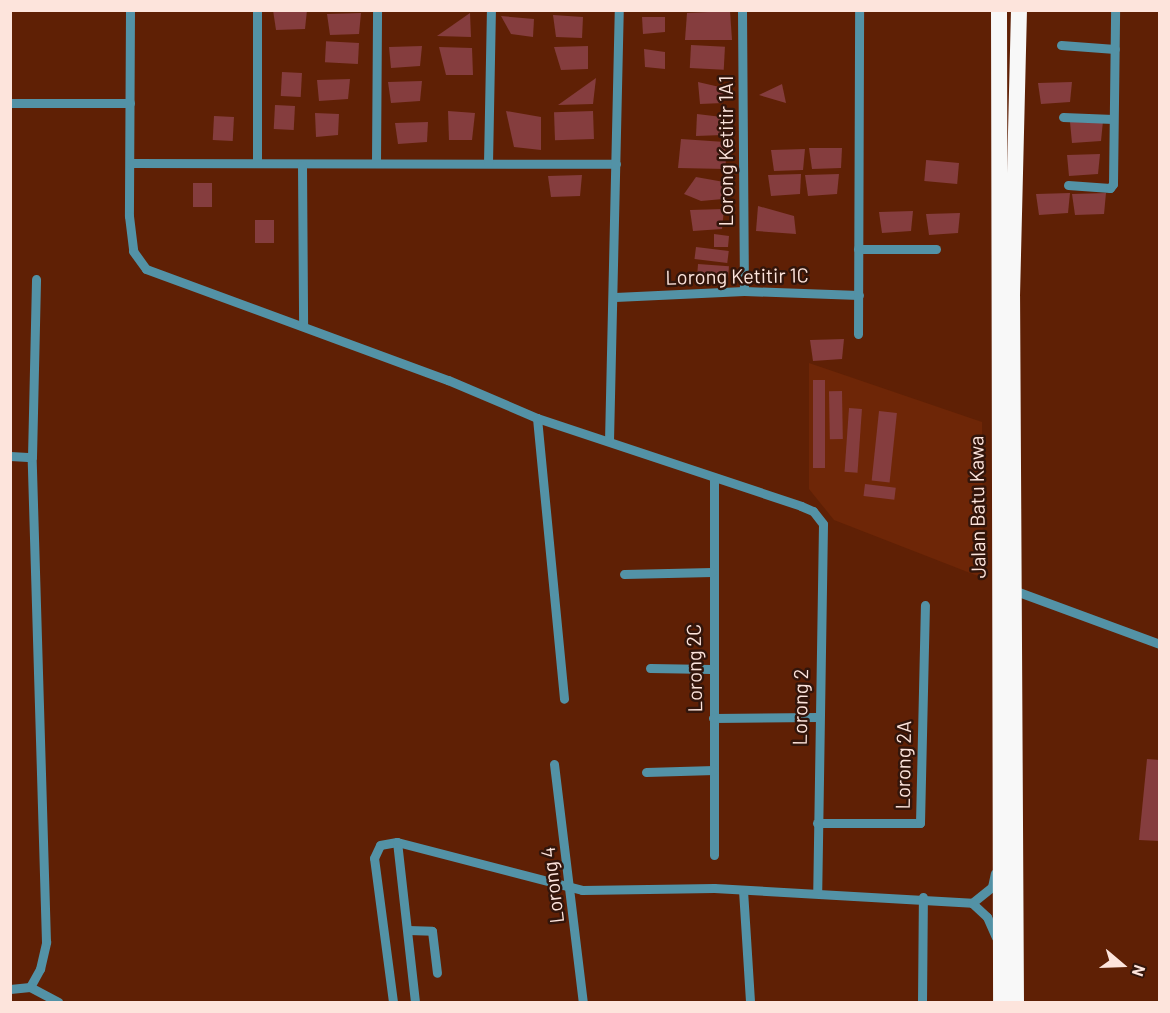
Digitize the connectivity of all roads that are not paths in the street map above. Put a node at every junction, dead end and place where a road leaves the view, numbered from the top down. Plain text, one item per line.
1 (130, 10) edge
2 (257, 10) edge
3 (377, 10) edge
4 (491, 10) edge
5 (619, 10) edge
6 (742, 10) edge
7 (859, 10) edge
8 (999, 10) edge
9 (1019, 10) edge
10 (1115, 10) edge
11 (1061, 45) dead end
12 (1114, 49) junction
13 (10, 103) edge
14 (130, 103) junction
15 (1063, 117) dead end
16 (1113, 119) junction
17 (257, 161) junction
18 (376, 162) junction
19 (131, 163) junction
20 (488, 163) junction
21 (616, 164) junction
22 (302, 165) junction
23 (1068, 185) dead end
24 (858, 249) junction
25 (936, 249) dead end
26 (36, 279) dead end
27 (744, 291) junction
28 (859, 295) junction
29 (615, 297) junction
30 (303, 326) junction
31 (858, 334) dead end
32 (537, 418) junction
33 (609, 441) junction
34 (10, 456) edge
35 (32, 456) junction
36 (714, 480) junction
37 (712, 572) junction
38 (624, 574) dead end
39 (1013, 590) junction
40 (925, 604) dead end
41 (1160, 645) edge
42 (650, 668) dead end
43 (711, 669) junction
44 (564, 699) dead end
45 (817, 717) junction
46 (713, 718) junction
47 (554, 764) dead end
48 (714, 770) junction
49 (646, 772) dead end
50 (817, 823) junction
51 (397, 842) junction
52 (714, 855) dead end
53 (999, 856) junction
54 (571, 887) junction
55 (743, 890) junction
56 (817, 891) junction
57 (923, 897) junction
58 (972, 903) junction
59 (408, 930) junction
60 (998, 942) junction
61 (437, 973) dead end
62 (30, 987) junction
63 (10, 988) edge
64 (58, 1002) edge
65 (393, 1002) edge
66 (415, 1002) edge
67 (583, 1002) edge
68 (750, 1002) edge
69 (922, 1002) edge
70 (1001, 1002) edge
71 (1016, 1002) edge

1 - 14 street
2 - 17 street
3 - 18 street
4 - 20 street
5 - 21 street
6 - 27 street, Lorong Ketitir 1A1
7 - 24 street
8 - 53 highway, Jalan Batu Kawa
9 - 39 highway, Jalan Batu Kawa
10 - 12 street
11 - 12 street
12 - 16 street
13 - 14 street
14 - 19 street
15 - 16 street
16 - 23 street
17 - 19 street
17 - 22 street
18 - 20 street
18 - 22 street
19 - 30 street
20 - 21 street
21 - 29 street
22 - 30 street
24 - 25 street
24 - 28 street
26 - 35 street
27 - 28 street, Lorong Ketitir 1C
27 - 29 street, Lorong Ketitir 1C
28 - 31 street
29 - 33 street
30 - 32 street
32 - 33 street
32 - 44 street
33 - 36 street
34 - 35 street
35 - 62 street
36 - 37 street, Lorong 2C
36 - 45 street, Lorong 2
37 - 38 street
37 - 43 street, Lorong 2C
39 - 41 street
39 - 71 highway, Jalan Batu Kawa
40 - 50 street, Lorong 2A
42 - 43 street
43 - 46 street, Lorong 2C
45 - 46 street
45 - 50 street, Lorong 2
46 - 48 street, Lorong 2C
47 - 54 street, Lorong 4
48 - 49 street
48 - 52 street, Lorong 2C
50 - 56 street, Lorong 2
51 - 54 street
51 - 59 street
51 - 65 street
53 - 58 street
53 - 60 highway, Jalan Batu Kawa
54 - 55 street
54 - 67 street, Lorong 4
55 - 56 street
55 - 68 street
56 - 57 street
57 - 58 street
57 - 69 street
58 - 60 street
59 - 61 street
59 - 66 street
60 - 70 highway, Jalan Batu Kawa
62 - 63 street
62 - 64 street

